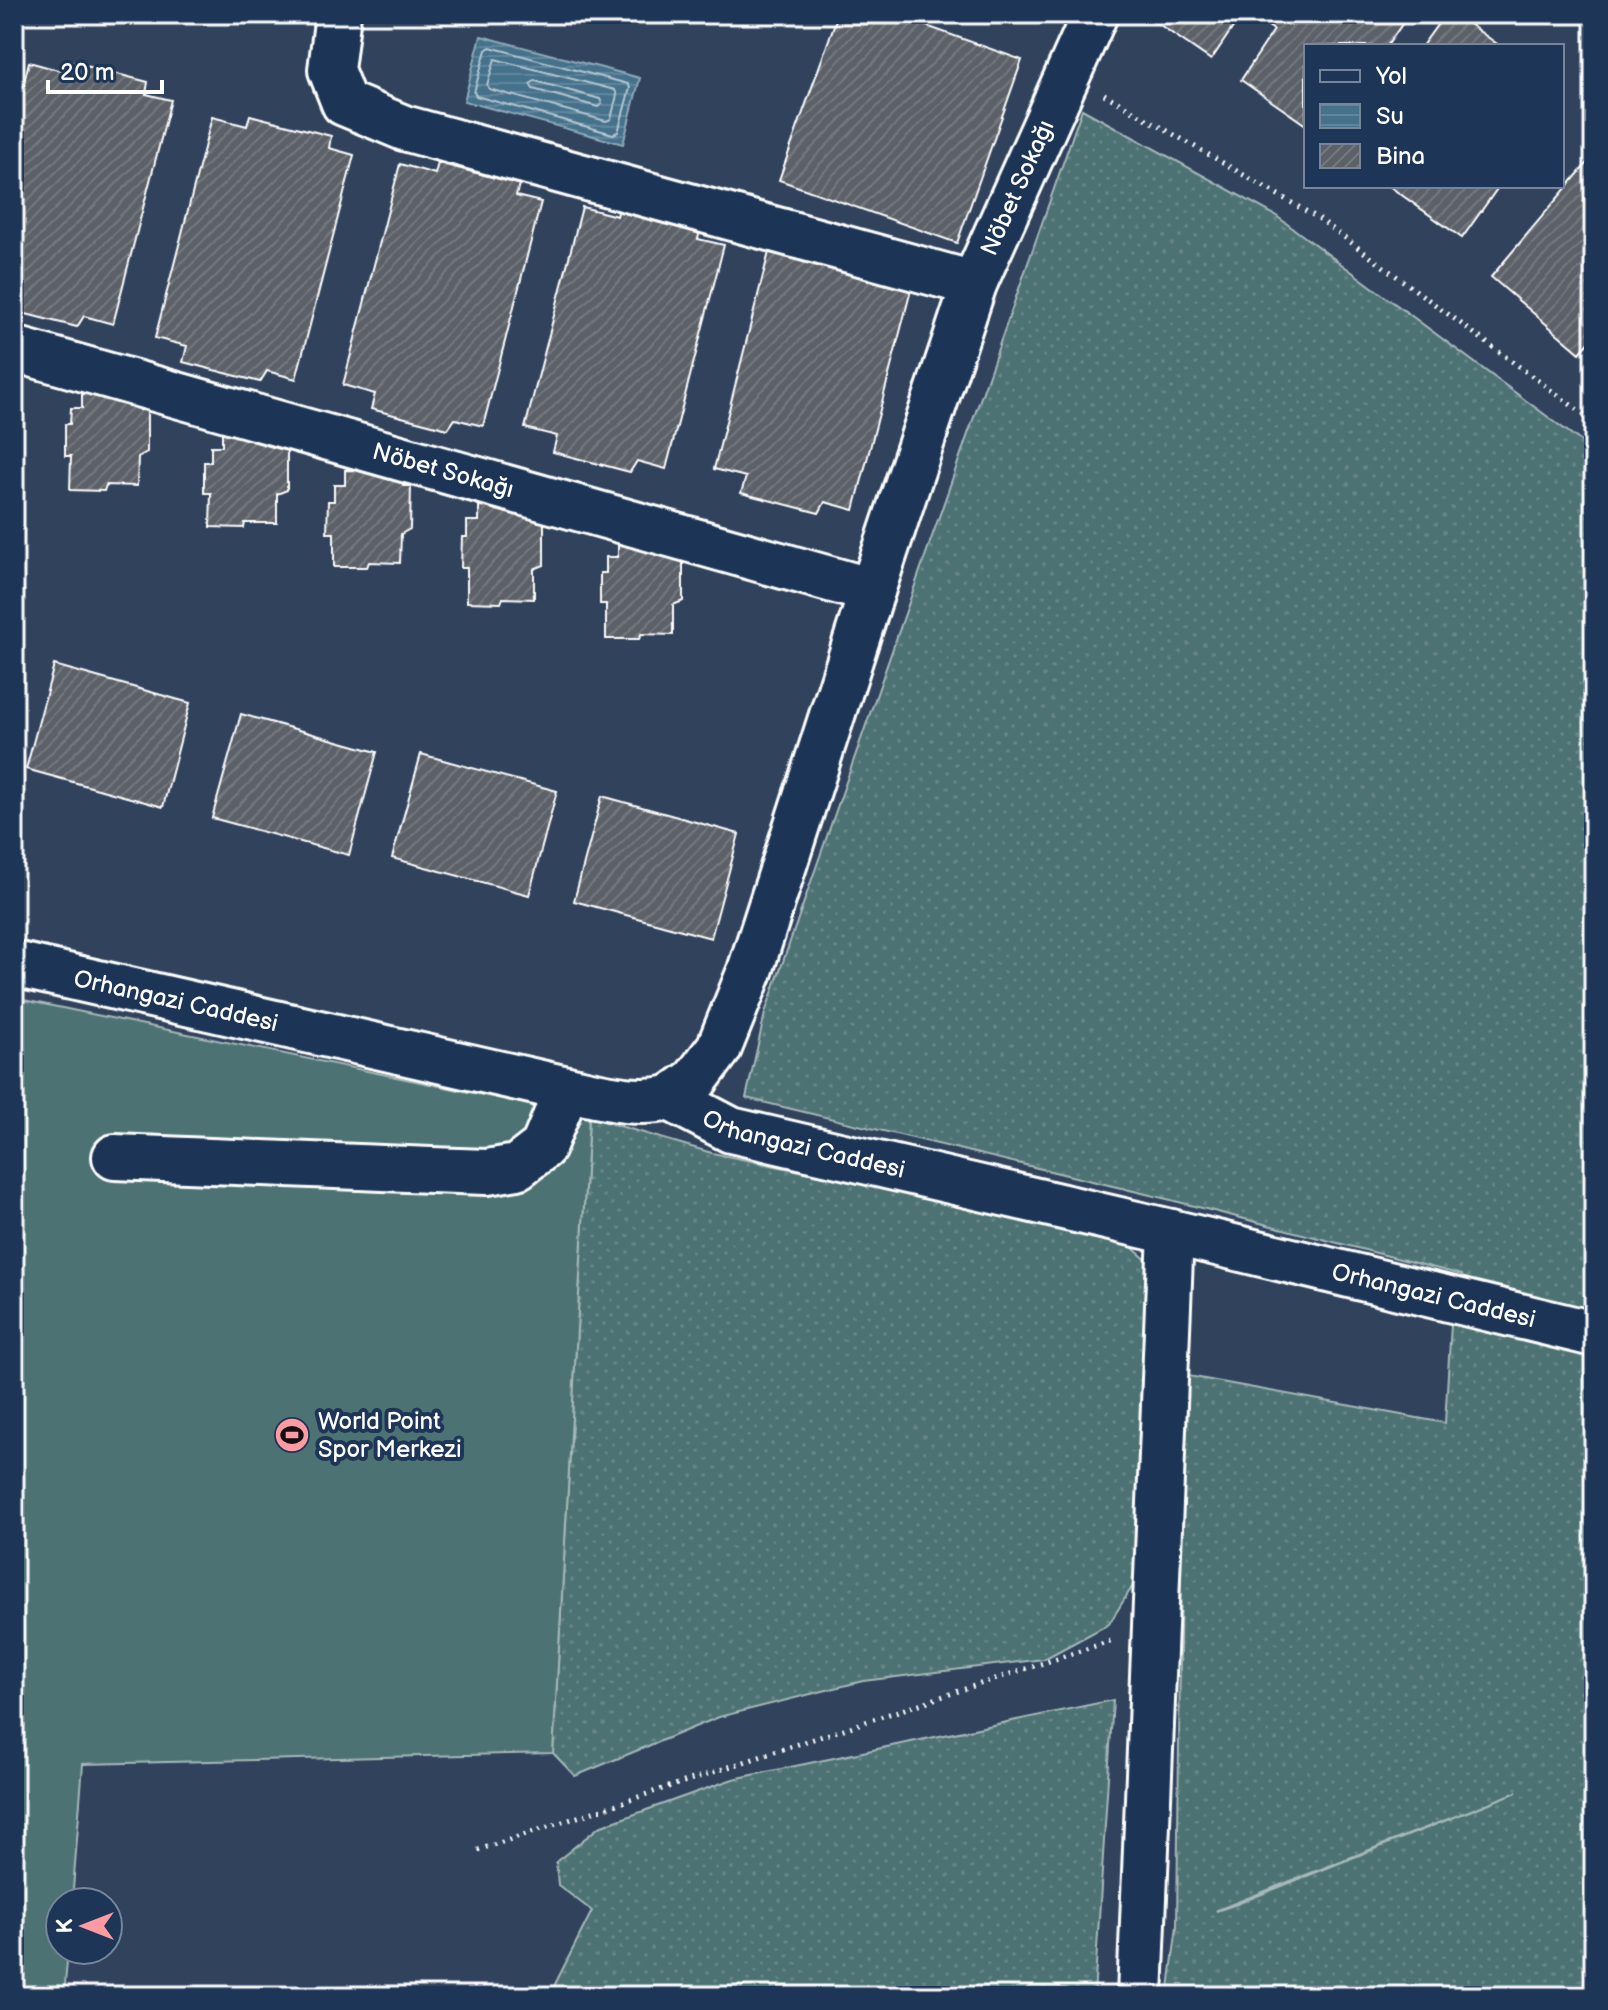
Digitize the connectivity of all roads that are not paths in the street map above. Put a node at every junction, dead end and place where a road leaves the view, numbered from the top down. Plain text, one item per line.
1 (338, 14) edge
2 (1095, 14) edge
3 (974, 284) junction
4 (14, 349) edge
5 (872, 591) junction
6 (14, 964) edge
7 (567, 1089) junction
8 (670, 1098) junction
9 (115, 1157) dead end
10 (1171, 1232) junction
11 (1594, 1334) edge
12 (1140, 1996) edge

1 - 3 street
2 - 3 street, Nöbet Sokağı
3 - 5 street, Nöbet Sokağı
4 - 5 street, Nöbet Sokağı
5 - 8 street, Nöbet Sokağı
6 - 7 street, Orhangazi Caddesi
7 - 8 street, Orhangazi Caddesi
7 - 9 street
8 - 10 street, Orhangazi Caddesi
10 - 11 street, Orhangazi Caddesi
10 - 12 street

